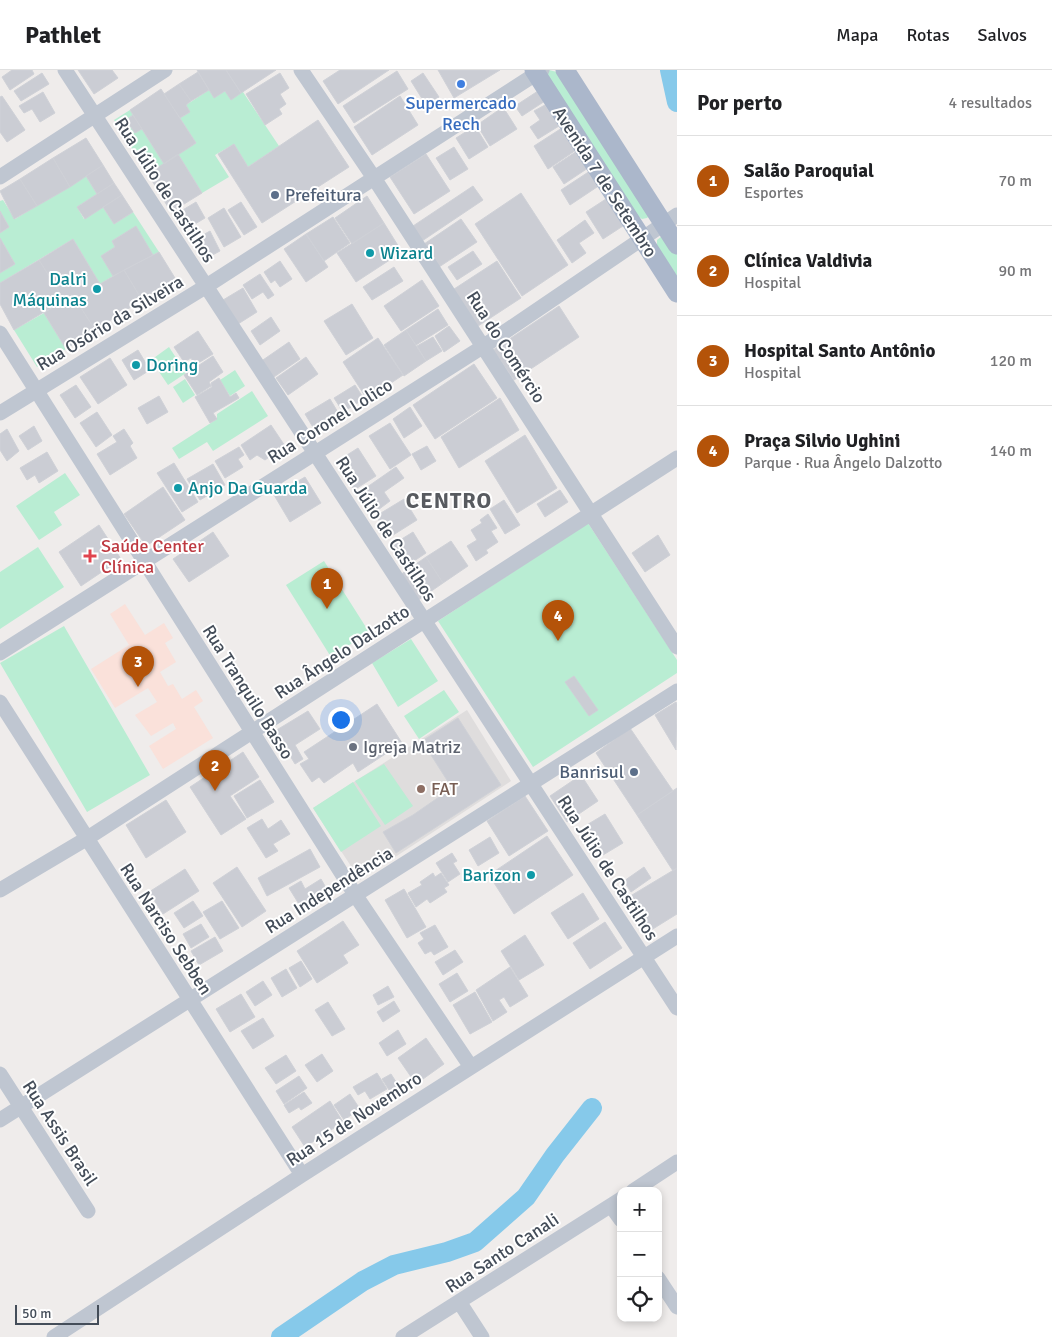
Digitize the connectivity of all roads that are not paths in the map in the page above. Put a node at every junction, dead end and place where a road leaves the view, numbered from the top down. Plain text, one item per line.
1 (65, 70) edge
2 (165, 70) edge
3 (301, 70) edge
4 (565, 70) edge
5 (537, 71) edge
6 (95, 115) junction
7 (0, 177) edge
8 (374, 178) junction
9 (670, 219) edge
10 (642, 238) junction
11 (677, 246) edge
12 (205, 287) junction
13 (677, 293) edge
14 (0, 334) edge
15 (484, 346) junction
16 (35, 390) junction
17 (0, 413) edge
18 (314, 454) junction
19 (677, 458) edge
20 (591, 514) junction
21 (144, 560) junction
22 (424, 621) junction
23 (677, 647) edge
24 (0, 653) edge
25 (677, 691) edge
26 (0, 702) edge
27 (252, 733) junction
28 (531, 784) junction
29 (86, 839) junction
30 (0, 890) edge
31 (356, 896) junction
32 (677, 936) edge
33 (644, 957) junction
34 (189, 1000) junction
35 (677, 1008) edge
36 (470, 1067) junction
37 (0, 1074) edge
38 (21, 1106) junction
39 (0, 1120) edge
40 (677, 1162) edge
41 (302, 1175) junction
42 (640, 1187) edge
43 (616, 1202) edge
44 (88, 1211) dead end
45 (662, 1284) edge
46 (460, 1303) junction
47 (677, 1306) edge
48 (54, 1337) edge
49 (403, 1337) edge
50 (482, 1337) edge

1 - 6 street, Rua Júlio de Castilhos
2 - 6 street
3 - 8 street, Rua do Comércio
4 - 9 main road, Avenida 7 de Setembro
5 - 8 street, Rua Osório da Silveira
5 - 10 main road, Avenida 7 de Setembro
6 - 7 street
6 - 12 street, Rua Júlio de Castilhos
8 - 12 street, Rua Osório da Silveira
8 - 15 street, Rua do Comércio
9 - 10 street, Rua Coronel Lolico
9 - 11 main road, Avenida 7 de Setembro
10 - 13 main road, Avenida 7 de Setembro
10 - 15 street, Rua Coronel Lolico
12 - 16 street, Rua Osório da Silveira
12 - 18 street, Rua Júlio de Castilhos
14 - 16 street, Rua Tranquilo Basso
15 - 18 street, Rua Coronel Lolico
15 - 20 street, Rua do Comércio
16 - 17 street, Rua Osório da Silveira
16 - 21 street, Rua Tranquilo Basso
18 - 21 street, Rua Coronel Lolico
18 - 22 street, Rua Júlio de Castilhos
19 - 20 street, Rua Ângelo Dalzotto
20 - 22 street, Rua Ângelo Dalzotto
20 - 23 street, Rua do Comércio
21 - 24 street, Rua Coronel Lolico
21 - 27 street, Rua Tranquilo Basso
22 - 27 street, Rua Ângelo Dalzotto
22 - 28 street, Rua Júlio de Castilhos
25 - 28 street, Rua Independência
26 - 29 street, Rua Narciso Sebben
27 - 29 street, Rua Ângelo Dalzotto
27 - 31 street, Rua Tranquilo Basso
28 - 31 street, Rua Independência
28 - 33 street, Rua Júlio de Castilhos
29 - 30 street, Rua Ângelo Dalzotto
29 - 34 street, Rua Narciso Sebben
31 - 34 street, Rua Independência
31 - 36 street, Rua Tranquilo Basso
32 - 33 street, Rua 15 de Novembro
33 - 35 street, Rua Júlio de Castilhos
33 - 36 street, Rua 15 de Novembro
34 - 38 street, Rua Independência
34 - 41 street, Rua Narciso Sebben
36 - 41 street, Rua 15 de Novembro
37 - 38 street, Rua Assis Brasil
38 - 39 street, Rua Independência
38 - 44 street, Rua Assis Brasil
40 - 42 street
41 - 48 street, Rua 15 de Novembro
43 - 46 street, Rua Santo Canali
45 - 47 street
46 - 49 street, Rua Santo Canali
46 - 50 street

